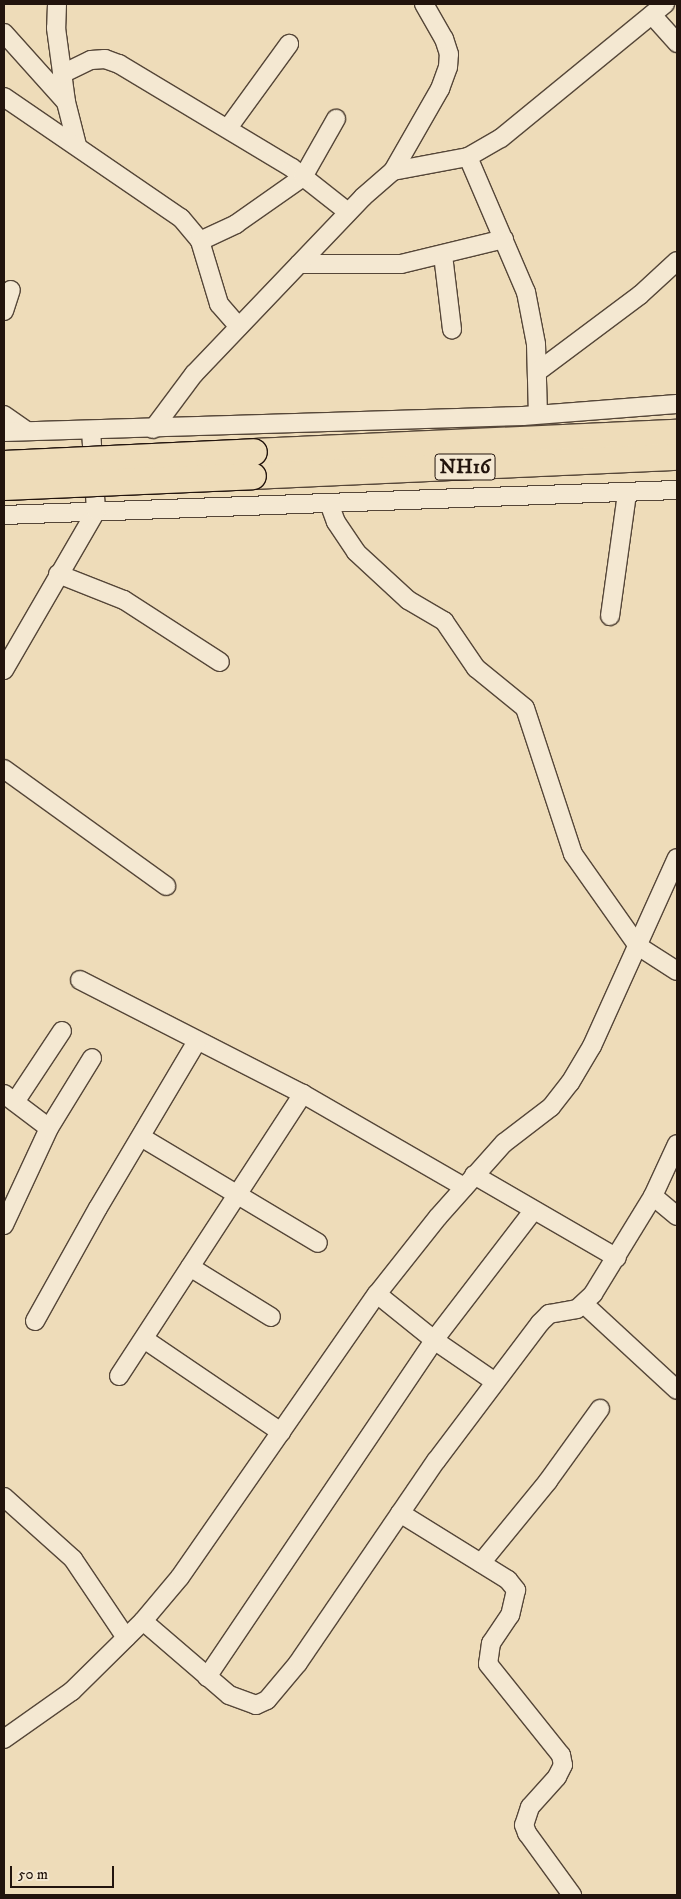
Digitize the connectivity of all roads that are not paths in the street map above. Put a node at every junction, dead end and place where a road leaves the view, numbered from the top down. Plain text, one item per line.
1 (57, 4) edge
2 (424, 4) edge
3 (659, 9) edge
4 (4, 33) edge
5 (677, 43) edge
6 (289, 44) dead end
7 (62, 74) junction
8 (4, 97) edge
9 (66, 102) junction
10 (336, 118) dead end
11 (228, 128) junction
12 (77, 145) junction
13 (468, 157) junction
14 (393, 171) junction
15 (303, 177) junction
16 (348, 212) junction
17 (504, 239) junction
18 (200, 241) junction
19 (443, 255) junction
20 (677, 261) edge
21 (300, 264) junction
22 (11, 290) dead end
23 (4, 311) edge
24 (239, 328) junction
25 (452, 329) dead end
26 (537, 372) junction
27 (677, 404) edge
28 (538, 414) junction
29 (4, 415) edge
30 (153, 429) junction
31 (91, 430) junction
32 (27, 431) junction
33 (4, 432) edge
34 (677, 433) edge
35 (677, 457) edge
36 (4, 464) edge
37 (253, 464) junction
38 (4, 488) edge
39 (677, 490) edge
40 (627, 493) junction
41 (330, 503) junction
42 (96, 511) junction
43 (4, 515) edge
44 (58, 574) junction
45 (610, 616) dead end
46 (220, 662) dead end
47 (4, 670) edge
48 (4, 769) edge
49 (677, 858) edge
50 (166, 886) dead end
51 (638, 946) junction
52 (677, 971) edge
53 (80, 980) dead end
54 (62, 1031) dead end
55 (197, 1041) junction
56 (92, 1058) dead end
57 (303, 1094) junction
58 (9, 1098) edge
59 (49, 1128) junction
60 (141, 1137) junction
61 (677, 1144) edge
62 (469, 1181) junction
63 (238, 1194) junction
64 (653, 1196) junction
65 (533, 1211) junction
66 (677, 1216) edge
67 (4, 1225) edge
68 (318, 1243) dead end
69 (617, 1258) junction
70 (190, 1267) junction
71 (377, 1294) junction
72 (585, 1305) junction
73 (271, 1317) dead end
74 (35, 1321) dead end
75 (144, 1339) junction
76 (434, 1340) junction
77 (120, 1376) dead end
78 (495, 1382) junction
79 (677, 1390) edge
80 (600, 1409) dead end
81 (281, 1432) junction
82 (4, 1496) edge
83 (400, 1513) junction
84 (481, 1563) junction
85 (143, 1621) junction
86 (126, 1638) junction
87 (207, 1677) junction
88 (4, 1738) edge
89 (572, 1895) edge

1 - 7 street
2 - 14 street
3 - 5 street
3 - 13 street
4 - 9 street
6 - 11 street
7 - 9 street
7 - 11 street
8 - 12 street
9 - 12 street
10 - 15 street
11 - 15 street
12 - 18 street
13 - 14 street
13 - 17 street
14 - 16 street
15 - 16 street
15 - 18 street
16 - 21 street
17 - 19 street
17 - 26 street
18 - 24 street
19 - 21 street
19 - 25 street
20 - 26 street
21 - 24 street
22 - 23 street
24 - 30 street
26 - 28 street
27 - 28 street
28 - 30 street
29 - 32 street
30 - 31 street
31 - 32 street
31 - 42 street
32 - 33 street
34 - 37 highway, NH16
35 - 37 highway, NH16
36 - 37 highway, NH16, bridge
37 - 38 highway, NH16, bridge
39 - 40 street
40 - 41 street
40 - 45 street
41 - 42 street
41 - 51 street
42 - 43 street
42 - 44 street
44 - 46 street
44 - 47 street
48 - 50 street
49 - 51 street
51 - 52 street
51 - 62 street
53 - 55 street
54 - 58 street
55 - 57 street
55 - 60 street
56 - 59 street
57 - 62 street
57 - 63 street
58 - 59 street
59 - 67 street
60 - 63 street
60 - 74 street
61 - 64 street
62 - 65 street
62 - 71 street
63 - 68 street
63 - 70 street
64 - 66 street
64 - 69 street
65 - 69 street
65 - 76 street
69 - 72 street
70 - 73 street
70 - 75 street
71 - 76 street
71 - 81 street
72 - 78 street
72 - 79 street
75 - 77 street
75 - 81 street
76 - 78 street
76 - 87 street
78 - 83 street
80 - 84 street
81 - 85 street
82 - 86 street
83 - 84 street
83 - 87 street
84 - 89 street
85 - 86 street
85 - 87 street
86 - 88 street

